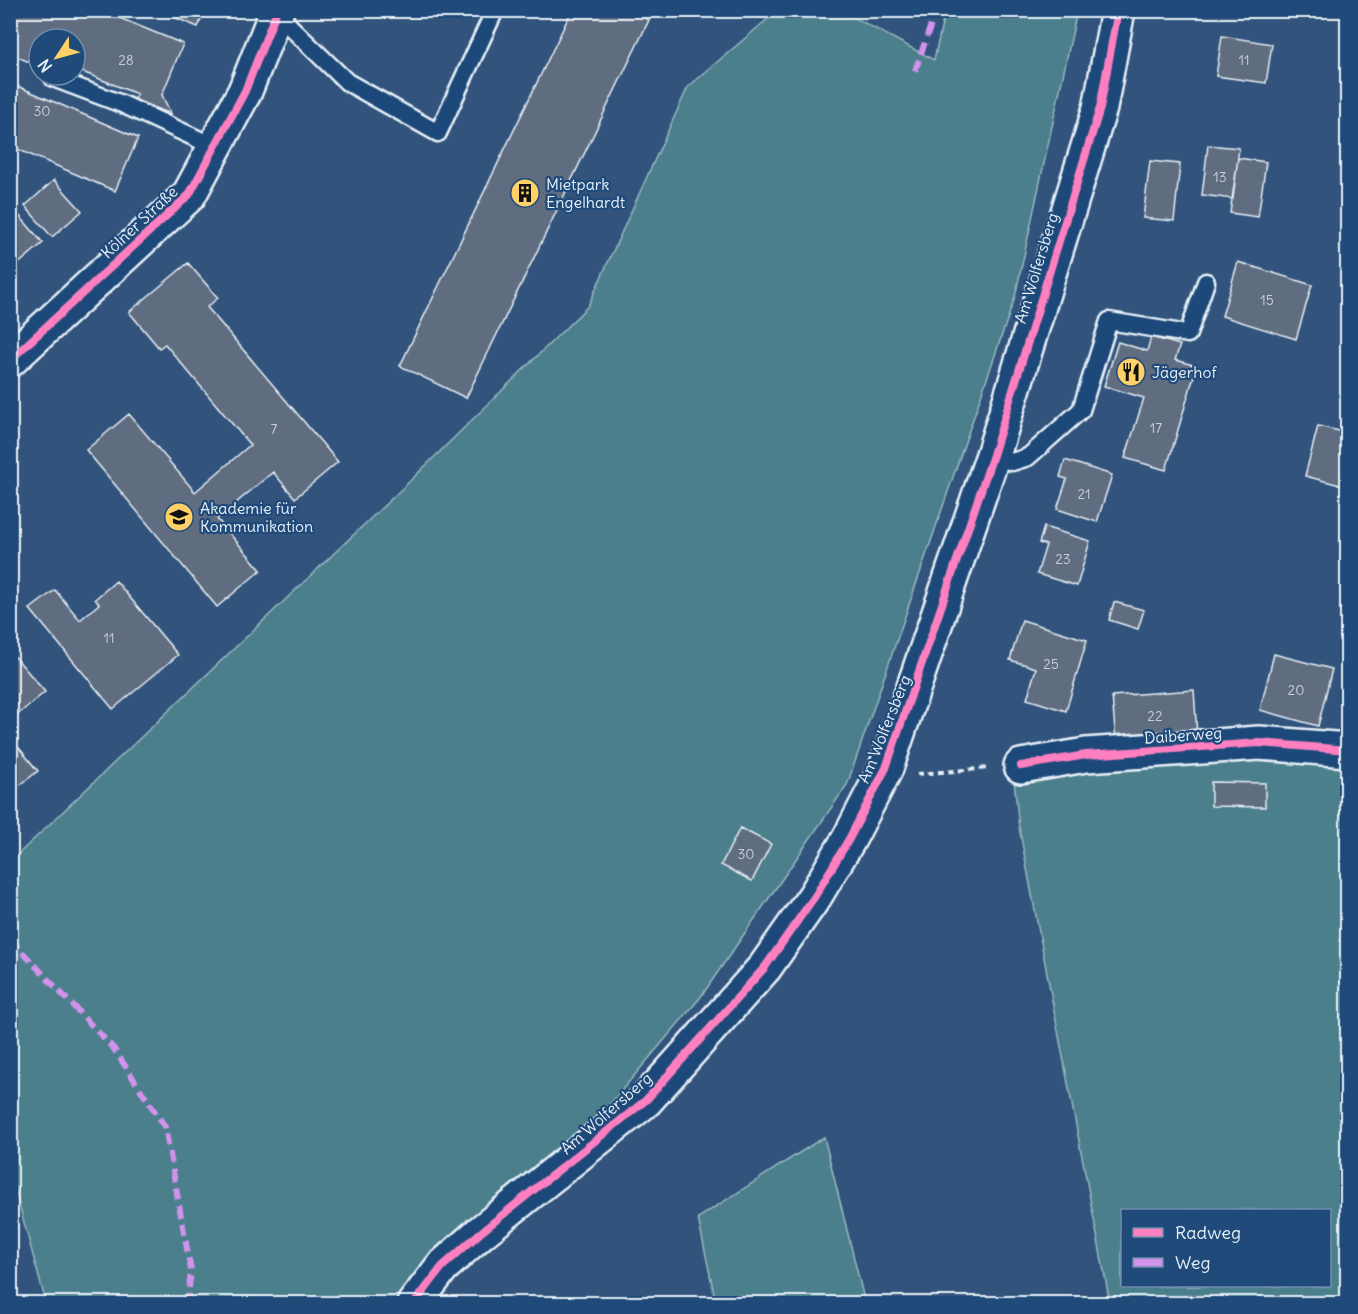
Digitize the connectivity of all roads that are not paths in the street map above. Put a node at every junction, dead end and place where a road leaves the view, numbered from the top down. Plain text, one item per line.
1 (495, 10) edge
2 (1118, 10) edge
3 (276, 12) edge
4 (77, 87) edge
5 (215, 147) junction
6 (1206, 282) dead end
7 (10, 360) edge
8 (993, 455) junction
9 (1347, 750) edge
10 (1021, 766) road end
11 (414, 1304) edge

1 - 3 lane
2 - 8 main road, Am Wolfersberg
3 - 5 main road, Kölner Straße
4 - 5 lane
5 - 7 main road, Kölner Straße
6 - 8 lane
8 - 11 main road, Am Wolfersberg
9 - 10 main road, Daiberweg

